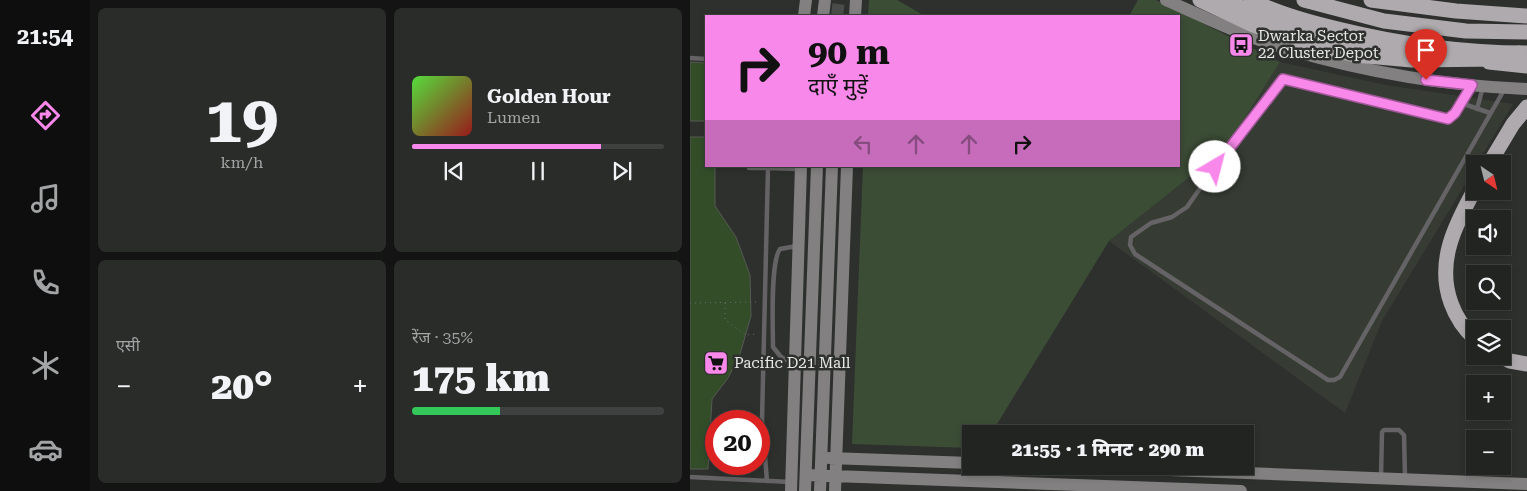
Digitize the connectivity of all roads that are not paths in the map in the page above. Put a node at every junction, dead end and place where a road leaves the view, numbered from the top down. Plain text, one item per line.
1 (806, 0) edge
2 (825, 0) edge
3 (856, 0) edge
4 (1166, 0) edge
5 (1200, 0) edge
6 (1224, 0) edge
7 (1251, 0) edge
8 (1371, 0) edge
9 (1306, 1) edge
10 (804, 15) edge
11 (823, 15) edge
12 (855, 15) edge
13 (1527, 16) edge
14 (1527, 32) edge
15 (1523, 53) edge
16 (690, 58) edge
17 (705, 59) edge
18 (1461, 60) junction
19 (1527, 66) edge
20 (1478, 85) junction
21 (1505, 88) junction
22 (1527, 89) edge
23 (1461, 103) junction
24 (1527, 107) edge
25 (1477, 109) junction
26 (1490, 113) junction
27 (1495, 155) edge
28 (817, 167) edge
29 (832, 167) edge
30 (847, 167) edge
31 (750, 168) dead end
32 (768, 168) junction
33 (801, 168) edge
34 (1469, 200) edge
35 (799, 245) junction
36 (1466, 330) edge
37 (1511, 362) edge
38 (1527, 364) edge
39 (795, 365) junction
40 (807, 458) junction
41 (822, 458) junction
42 (836, 458) junction
43 (962, 463) edge
44 (1254, 473) edge
45 (806, 475) junction
46 (1218, 475) edge
47 (1233, 475) edge
48 (821, 476) junction
49 (836, 476) junction
50 (690, 477) edge
51 (1381, 478) junction
52 (1405, 479) junction
53 (767, 482) junction
54 (1527, 484) edge
55 (791, 487) edge
56 (805, 491) edge
57 (820, 491) edge
58 (835, 491) edge
59 (1218, 491) edge
60 (1232, 491) edge
61 (1241, 491) edge

1 - 10 street
2 - 11 street
3 - 12 street
4 - 20 street
5 - 18 highway, bridge
6 - 18 highway
7 - 15 highway
8 - 13 highway
9 - 14 highway
15 - 18 highway, bridge
16 - 17 lane
18 - 19 highway
20 - 21 street
20 - 23 lane
20 - 25 lane
21 - 22 street
21 - 26 lane
23 - 25 lane
23 - 26 lane
24 - 27 highway
25 - 26 lane
28 - 40 street
29 - 41 street
30 - 42 street
31 - 32 lane
32 - 33 lane
32 - 53 lane
33 - 35 street
34 - 36 highway
35 - 39 street
35 - 39 lane
37 - 38 highway
39 - 55 street
40 - 41 street
40 - 45 street
41 - 42 street
41 - 48 street
42 - 43 street
42 - 49 street
44 - 51 street
45 - 48 street
45 - 56 street
46 - 59 street
47 - 60 street
48 - 49 street
48 - 57 street
49 - 58 street
49 - 59 street
50 - 53 lane
51 - 52 street
51 - 52 lane
52 - 54 street
53 - 55 lane
59 - 60 street
60 - 61 street

